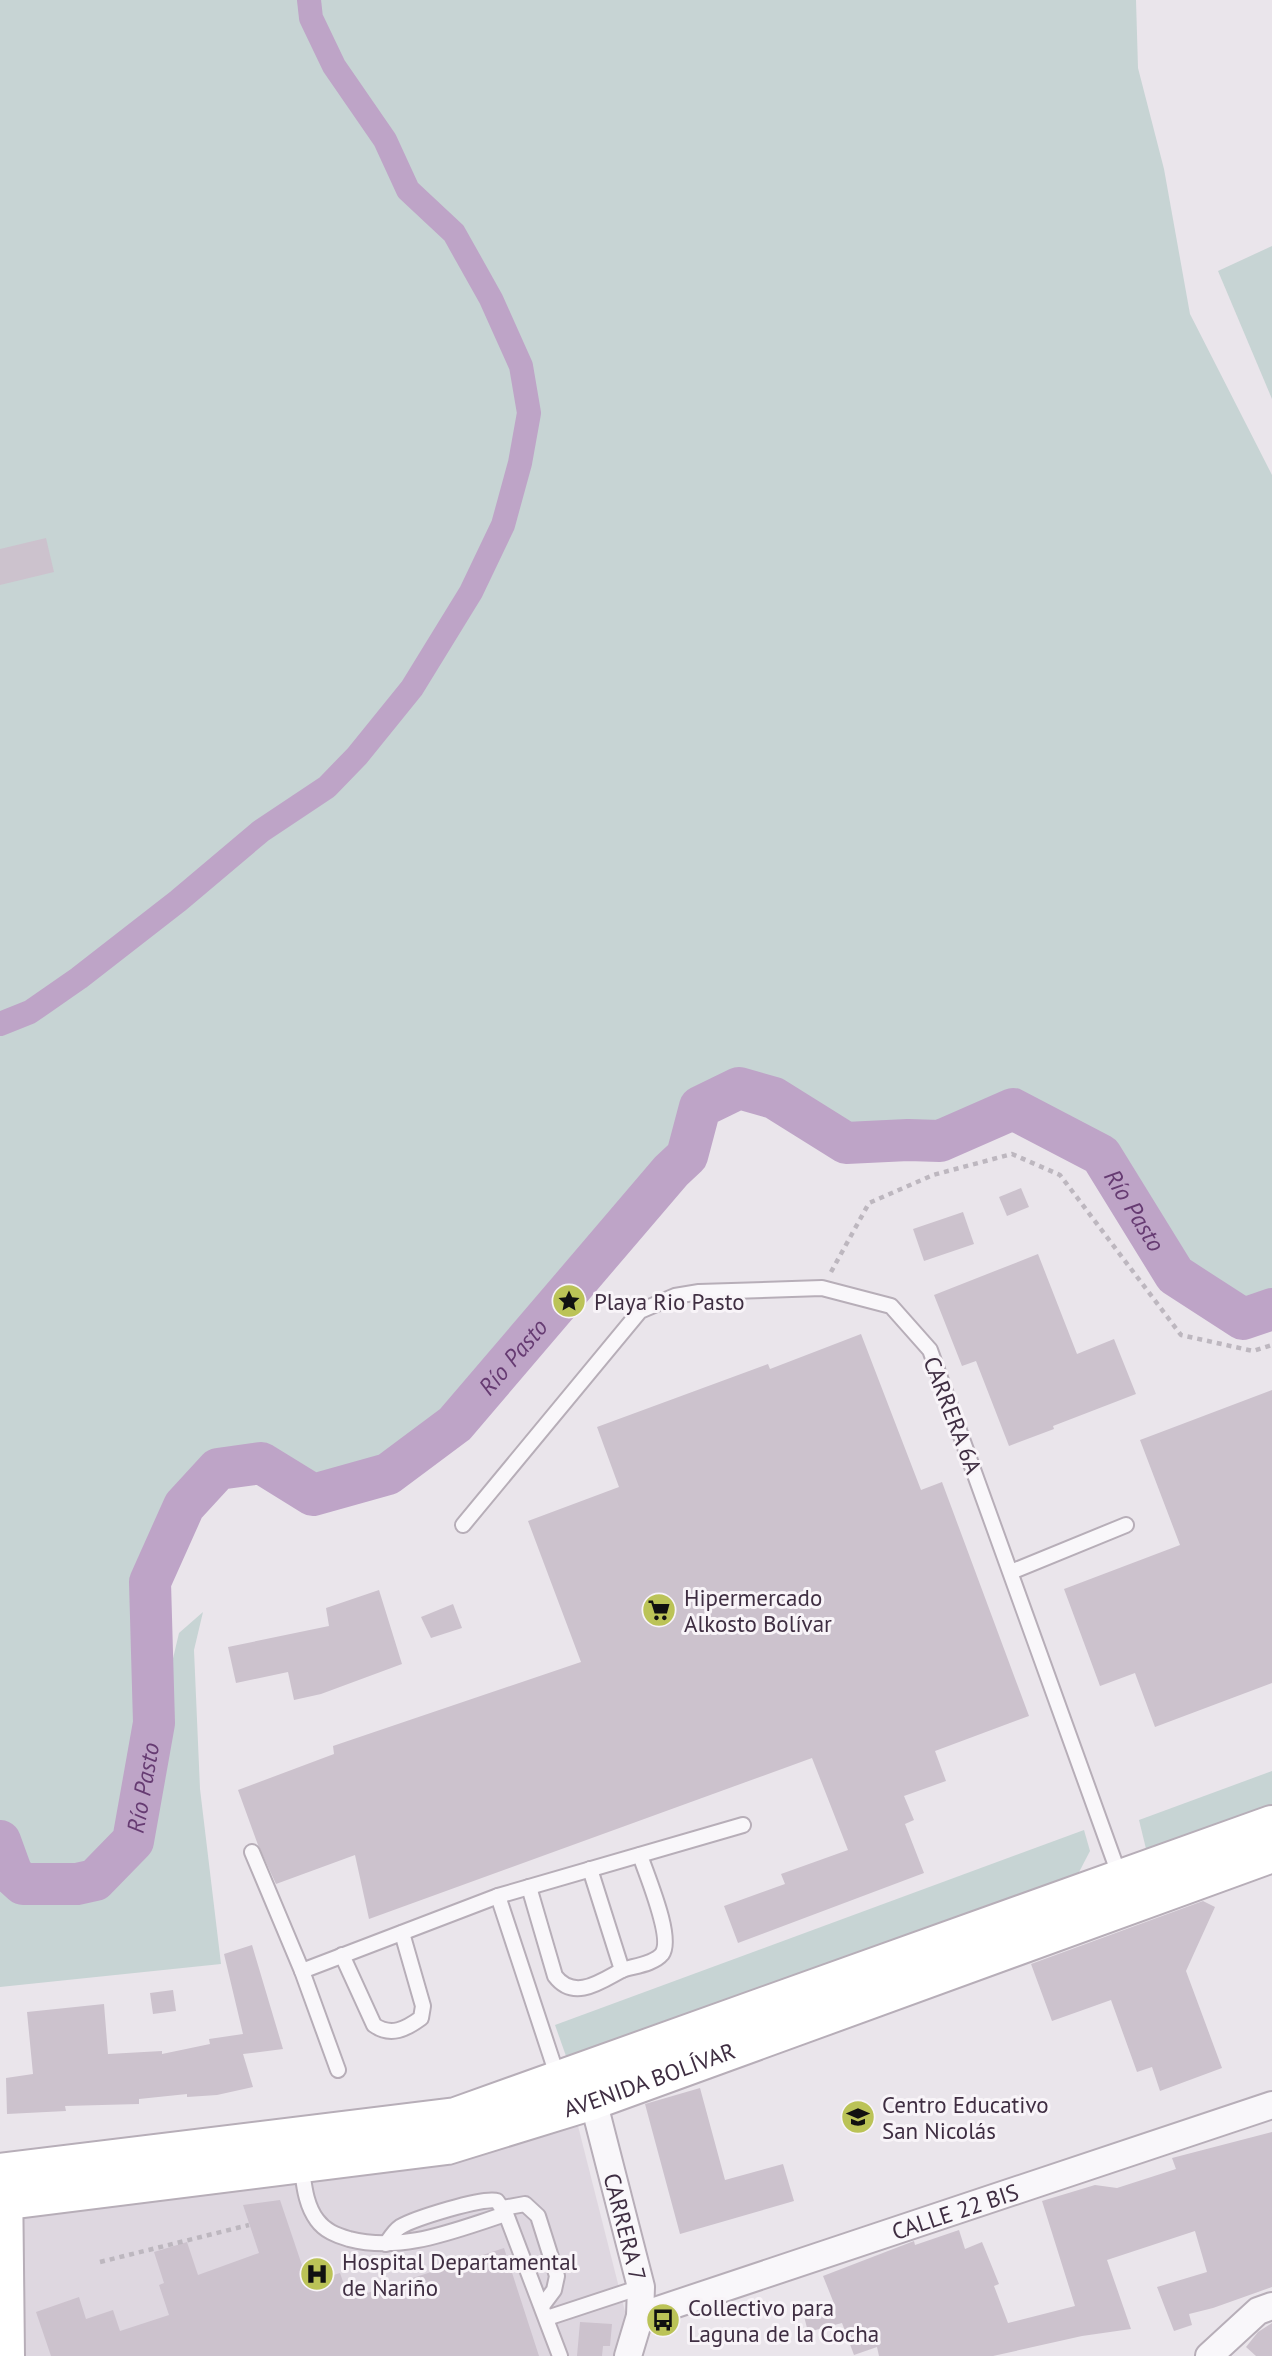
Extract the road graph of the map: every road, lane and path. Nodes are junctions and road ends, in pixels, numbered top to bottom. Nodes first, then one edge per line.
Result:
1 (822, 1289) junction
2 (1272, 1345) edge
3 (463, 1525) dead end
4 (1126, 1525) dead end
5 (1012, 1572) junction
6 (743, 1825) dead end
7 (1272, 1825) edge
8 (252, 1852) dead end
9 (1272, 1853) edge
10 (640, 1855) junction
11 (590, 1869) junction
12 (1121, 1878) junction
13 (529, 1886) junction
14 (498, 1896) junction
15 (402, 1933) junction
16 (342, 1955) junction
17 (622, 1970) junction
18 (302, 1971) junction
19 (338, 2070) dead end
20 (559, 2080) junction
21 (593, 2101) junction
22 (1272, 2105) edge
23 (301, 2164) junction
24 (2, 2187) edge
25 (505, 2211) junction
26 (249, 2225) dead end
27 (386, 2244) junction
28 (100, 2262) dead end
29 (641, 2287) junction
30 (1272, 2306) edge
31 (545, 2312) junction
32 (640, 2316) junction
33 (5, 2356) edge
34 (560, 2356) edge
35 (628, 2356) edge
36 (1209, 2356) edge

1 - 2 path
1 - 3 lane, CARRERA 6A
1 - 5 lane, CARRERA 6A
4 - 5 lane
5 - 12 lane, CARRERA 6A
6 - 10 lane
7 - 12 main road, AVENIDA BOLÍVAR
8 - 18 lane
9 - 21 main road, AVENIDA BOLÍVAR
10 - 11 lane
10 - 17 lane
11 - 13 lane
11 - 17 lane
12 - 20 main road, AVENIDA BOLÍVAR
13 - 14 lane
13 - 17 lane
14 - 15 lane
14 - 20 lane
15 - 16 lane
15 - 16 lane
16 - 18 lane
18 - 19 lane
20 - 24 main road, AVENIDA BOLÍVAR
21 - 23 main road, AVENIDA BOLÍVAR
21 - 29 street, CARRERA 7
22 - 32 street, CALLE 22 BIS
23 - 24 main road, AVENIDA BOLÍVAR
23 - 27 lane
24 - 33 main road
25 - 27 lane
25 - 27 lane
25 - 31 lane
25 - 31 lane
26 - 28 path
29 - 31 lane
29 - 32 street, CARRERA 7
30 - 36 street
31 - 34 lane
32 - 35 street, CARRERA 7

